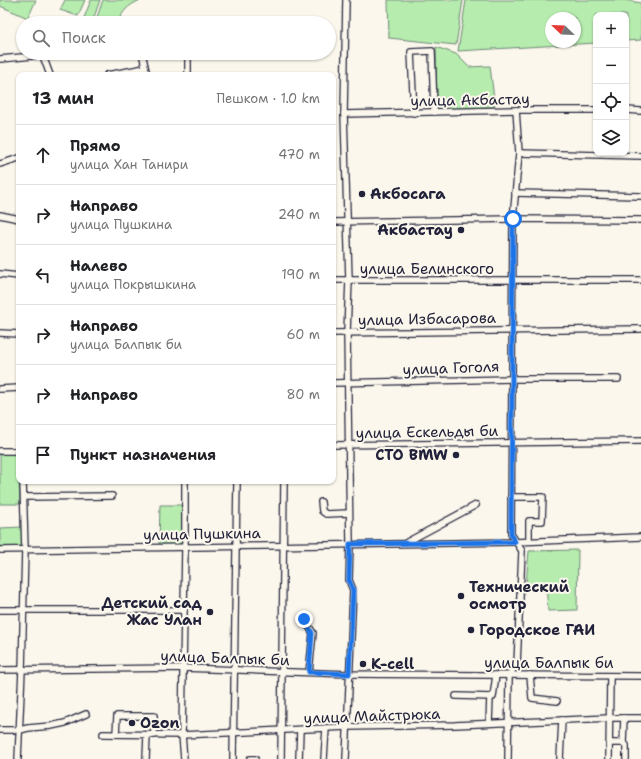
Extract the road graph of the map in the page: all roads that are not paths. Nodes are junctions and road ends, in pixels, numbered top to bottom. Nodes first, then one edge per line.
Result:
1 (346, 0) edge
2 (16, 58) edge
3 (0, 59) edge
4 (44, 60) edge
5 (143, 60) edge
6 (188, 60) edge
7 (145, 68) junction
8 (49, 72) edge
9 (123, 72) edge
10 (146, 72) edge
11 (188, 72) edge
12 (516, 110) junction
13 (593, 110) edge
14 (629, 110) edge
15 (641, 110) edge
16 (414, 112) junction
17 (434, 112) junction
18 (344, 114) junction
19 (519, 153) junction
20 (641, 156) edge
21 (16, 159) edge
22 (0, 164) edge
23 (515, 193) junction
24 (641, 196) edge
25 (0, 215) edge
26 (16, 218) edge
27 (513, 219) junction
28 (641, 220) edge
29 (348, 221) junction
30 (336, 222) edge
31 (0, 274) edge
32 (16, 276) edge
33 (336, 280) edge
34 (349, 280) junction
35 (641, 280) edge
36 (513, 281) junction
37 (641, 329) edge
38 (512, 330) junction
39 (336, 332) edge
40 (347, 332) junction
41 (0, 333) edge
42 (16, 334) edge
43 (512, 379) junction
44 (618, 379) dead end
45 (336, 383) edge
46 (347, 383) junction
47 (16, 388) edge
48 (0, 389) edge
49 (641, 441) edge
50 (511, 443) junction
51 (336, 445) edge
52 (347, 446) junction
53 (16, 451) edge
54 (0, 452) edge
55 (23, 484) edge
56 (185, 484) edge
57 (237, 484) edge
58 (284, 484) edge
59 (112, 496) dead end
60 (511, 497) junction
61 (24, 498) junction
62 (321, 502) dead end
63 (476, 505) dead end
64 (349, 513) junction
65 (641, 537) edge
66 (529, 541) junction
67 (515, 542) junction
68 (405, 543) junction
69 (350, 544) junction
70 (284, 545) junction
71 (236, 546) junction
72 (185, 547) junction
73 (25, 549) junction
74 (0, 550) edge
75 (0, 610) edge
76 (23, 610) junction
77 (184, 610) junction
78 (304, 619) dead end
79 (183, 668) junction
80 (0, 670) edge
81 (22, 670) junction
82 (234, 670) junction
83 (283, 672) junction
84 (309, 672) junction
85 (349, 674) junction
86 (496, 675) junction
87 (509, 675) junction
88 (530, 675) junction
89 (610, 676) junction
90 (641, 676) edge
91 (456, 696) dead end
92 (490, 697) junction
93 (557, 701) dead end
94 (86, 714) dead end
95 (610, 718) junction
96 (624, 718) junction
97 (641, 718) edge
98 (562, 720) junction
99 (509, 722) junction
100 (489, 723) junction
101 (347, 727) junction
102 (326, 728) junction
103 (0, 730) edge
104 (20, 730) junction
105 (282, 730) junction
106 (300, 730) junction
107 (234, 733) junction
108 (103, 734) dead end
109 (116, 734) junction
110 (147, 735) junction
111 (154, 735) junction
112 (182, 735) junction
113 (623, 743) junction
114 (610, 744) junction
115 (18, 759) edge
116 (146, 759) edge
117 (184, 759) edge
118 (233, 759) edge
119 (250, 759) edge
120 (255, 759) edge
121 (282, 759) edge
122 (299, 759) edge
123 (324, 759) edge
124 (346, 759) edge
125 (508, 759) edge
126 (560, 759) edge
127 (609, 759) edge
128 (626, 759) edge

1 - 18 street
2 - 3 street
4 - 8 street
5 - 7 street
6 - 11 street
7 - 9 street
7 - 10 street
12 - 13 street, улица Акбастау
12 - 17 street, улица Акбастау
12 - 19 street
14 - 15 street
16 - 17 street, улица Акбастау
16 - 17 street
16 - 18 street, улица Акбастау
18 - 29 street
19 - 20 street
19 - 23 street
21 - 22 street
23 - 24 street
23 - 27 street
25 - 26 street
27 - 28 street
27 - 29 street
27 - 36 street
29 - 30 street
29 - 34 street
31 - 32 street
33 - 34 street, улица Белинского
34 - 36 street, улица Белинского
34 - 40 street
35 - 36 street, улица Белинского
36 - 38 street
37 - 38 street, улица Избасарова
38 - 40 street, улица Избасарова
38 - 43 street
39 - 40 street, улица Избасарова
40 - 46 street
41 - 42 street
43 - 44 street, улица Гоголя
43 - 46 street, улица Гоголя
43 - 50 street
45 - 46 street, улица Гоголя
46 - 52 street
47 - 48 street
49 - 50 street, улица Ескельды би
50 - 52 street, улица Ескельды би
50 - 60 street
51 - 52 street, улица Ескельды би
52 - 64 street
53 - 54 street
55 - 61 street
56 - 72 street
57 - 71 street
58 - 70 street
59 - 61 street
60 - 66 street
60 - 67 street
61 - 73 street
62 - 64 street
63 - 68 street, улица Пушкина
64 - 69 street
65 - 66 street, улица Пушкина
66 - 67 street, улица Пушкина
67 - 68 street, улица Пушкина
67 - 87 street
68 - 69 street, улица Пушкина
69 - 70 street, улица Пушкина
69 - 85 street
70 - 71 street, улица Пушкина
70 - 83 street
71 - 72 street, улица Пушкина
71 - 82 street
72 - 73 street, улица Пушкина
72 - 77 street
73 - 74 street, улица Пушкина
73 - 76 street
75 - 76 street
76 - 77 street
76 - 81 street
77 - 79 street
78 - 84 street
79 - 81 street, улица Балпык би
79 - 82 street, улица Балпык би
79 - 112 street
80 - 81 street, улица Балпык би
81 - 104 street
82 - 83 street, улица Балпык би
82 - 107 street
83 - 84 street, улица Балпык би
83 - 105 street
84 - 85 street, улица Балпык би
85 - 86 street, улица Балпык би
85 - 101 street
86 - 87 street, улица Балпык би
86 - 92 street
87 - 88 street, улица Балпык би
87 - 99 street
88 - 89 street, улица Балпык би
88 - 93 street
89 - 90 street, улица Балпык би
89 - 95 street
91 - 92 street
92 - 100 street
94 - 104 street
95 - 96 street, улица Майстрюка
95 - 98 street, улица Майстрюка
95 - 114 street
96 - 97 street, улица Майстрюка
96 - 113 street
98 - 99 street, улица Майстрюка
98 - 126 street
99 - 100 street, улица Майстрюка
99 - 125 street
100 - 101 street, улица Майстрюка
101 - 102 street, улица Майстрюка
101 - 124 street
102 - 106 street, улица Майстрюка
102 - 123 street
103 - 104 street
104 - 115 street
105 - 106 street, улица Майстрюка
105 - 107 street, улица Майстрюка
105 - 121 street
106 - 122 street
107 - 112 street, улица Майстрюка
107 - 118 street
108 - 109 street, улица Майстрюка
109 - 110 street, улица Майстрюка
109 - 111 street
110 - 111 street, улица Майстрюка
110 - 116 street
111 - 112 street, улица Майстрюка
112 - 117 street
113 - 114 street
113 - 128 street
114 - 127 street
119 - 120 street

